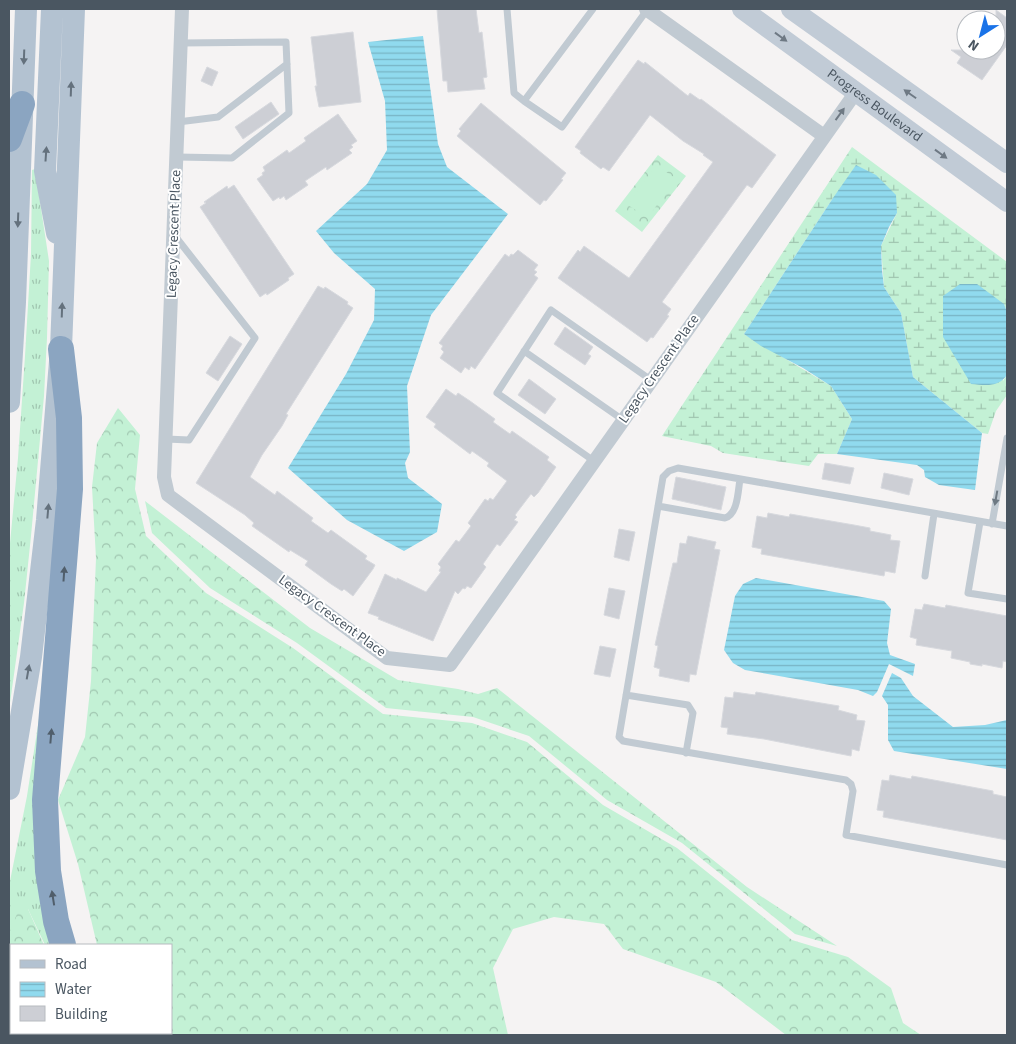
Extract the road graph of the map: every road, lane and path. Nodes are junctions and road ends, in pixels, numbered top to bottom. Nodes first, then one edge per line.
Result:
1 (26, 9) edge
2 (182, 9) edge
3 (507, 9) edge
4 (593, 9) edge
5 (646, 9) edge
6 (742, 9) edge
7 (791, 9) edge
8 (69, 10) edge
9 (181, 43) junction
10 (854, 54) junction
11 (287, 64) junction
12 (856, 92) junction
13 (524, 101) junction
14 (22, 104) junction
15 (178, 122) junction
16 (824, 136) junction
17 (9, 139) edge
18 (177, 157) junction
19 (1007, 162) edge
20 (1007, 202) edge
21 (174, 234) junction
22 (61, 349) junction
23 (524, 351) junction
24 (651, 380) junction
25 (9, 402) edge
26 (623, 420) junction
27 (1007, 438) edge
28 (166, 439) junction
29 (594, 461) junction
30 (740, 479) junction
31 (658, 506) junction
32 (934, 514) junction
33 (980, 522) junction
34 (992, 524) junction
35 (1007, 526) edge
36 (925, 576) dead end
37 (1007, 599) edge
38 (626, 695) junction
39 (686, 753) junction
40 (9, 790) edge
41 (1007, 865) edge
42 (63, 944) edge

1 -> 14 main road
2 - 9 street, Legacy Crescent Place
3 - 13 lane
4 - 13 lane
5 - 13 lane
5 - 16 street
6 -> 12 main road, Progress Boulevard
7 - 10 main road, Progress Boulevard
22 -> 8 main road
9 - 11 lane
9 - 15 street, Legacy Crescent Place
10 - 12 main road
19 -> 10 main road, Progress Boulevard
11 - 15 lane
11 - 18 lane
16 -> 12 street, Legacy Crescent Place
12 -> 20 main road, Progress Boulevard
14 - 17 highway
14 -> 25 main road
15 - 18 street, Legacy Crescent Place
16 - 24 street, Legacy Crescent Place
18 - 21 street, Legacy Crescent Place
21 - 28 street, Legacy Crescent Place
21 - 28 lane
40 -> 22 main road
42 -> 22 highway
23 - 24 lane
23 - 26 lane
23 - 29 lane
24 - 26 street, Legacy Crescent Place
26 - 29 street, Legacy Crescent Place
27 -> 34 lane
28 - 29 street, Legacy Crescent Place
30 - 31 lane
30 - 31 lane
30 - 32 lane
31 - 38 lane
32 - 33 lane
32 - 36 lane
33 - 34 lane
33 - 37 lane
34 - 35 lane
38 - 39 lane
38 - 39 lane
39 - 41 lane

